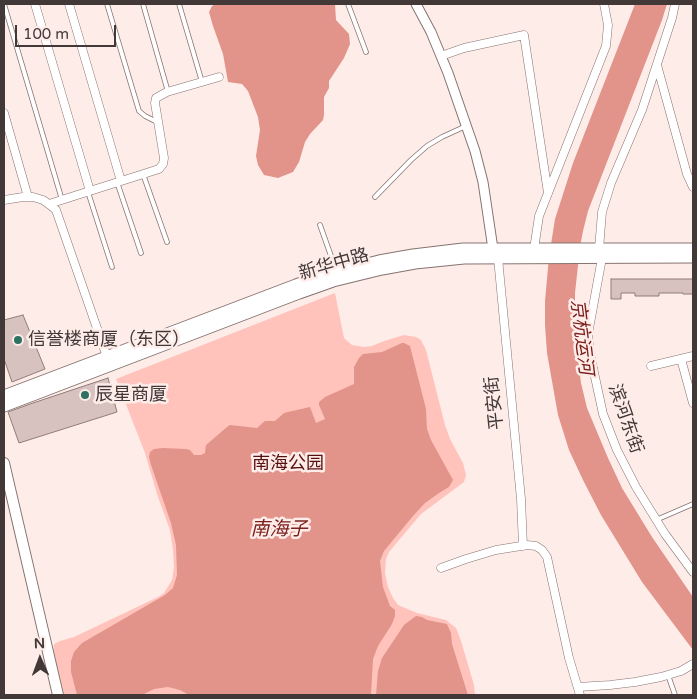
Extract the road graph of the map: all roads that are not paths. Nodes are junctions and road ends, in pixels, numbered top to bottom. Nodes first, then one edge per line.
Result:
1 (4, 4) edge
2 (35, 4) edge
3 (69, 4) edge
4 (107, 4) edge
5 (143, 4) edge
6 (179, 4) edge
7 (348, 4) edge
8 (416, 4) edge
9 (604, 4) edge
10 (676, 4) edge
11 (366, 52) dead end
12 (441, 56) junction
13 (657, 65) junction
14 (219, 77) dead end
15 (202, 82) junction
16 (168, 92) junction
17 (4, 113) edge
18 (159, 122) junction
19 (466, 126) junction
20 (143, 174) junction
21 (119, 182) junction
22 (693, 187) edge
23 (89, 191) junction
24 (548, 192) junction
25 (28, 197) junction
26 (375, 197) dead end
27 (4, 200) edge
28 (62, 200) junction
29 (49, 204) junction
30 (320, 225) dead end
31 (167, 242) dead end
32 (693, 248) edge
33 (540, 252) junction
34 (141, 253) dead end
35 (495, 254) junction
36 (601, 254) junction
37 (693, 257) edge
38 (112, 267) dead end
39 (337, 271) junction
40 (693, 356) edge
41 (107, 357) junction
42 (681, 359) junction
43 (651, 366) dead end
44 (5, 396) edge
45 (693, 403) edge
46 (4, 463) edge
47 (7, 488) edge
48 (693, 504) edge
49 (656, 520) junction
50 (523, 546) junction
51 (441, 568) dead end
52 (693, 572) edge
53 (692, 667) edge
54 (668, 675) junction
55 (579, 691) edge
56 (58, 695) edge
57 (675, 695) edge

1 - 28 lane
2 - 23 street
3 - 21 street
4 - 18 lane
5 - 16 lane
6 - 15 lane
7 - 11 lane
8 - 12 street, 平安街
9 - 24 street
10 - 13 street, 滨河东街
12 - 19 street, 平安街
12 - 24 street
13 - 22 street
13 - 36 street, 滨河东街
14 - 15 street
15 - 16 street
16 - 18 street
17 - 25 street
18 - 20 street
19 - 26 lane
19 - 35 street, 平安街
20 - 21 street
20 - 31 lane
21 - 23 street
21 - 34 lane
23 - 28 street
23 - 38 lane
24 - 33 street
25 - 27 street
25 - 29 street
28 - 29 street
29 - 41 street
30 - 39 lane
32 - 36 main road, 新华中路
33 - 35 main road, 新华中路
33 - 36 main road, 新华中路
35 - 39 main road, 新华中路
35 - 44 main road, 新华中路
35 - 50 street, 平安街
36 - 37 main road, 新华中路
36 - 49 street, 滨河东街
39 - 41 main road, 新华中路
40 - 42 street
41 - 44 main road, 新华中路
42 - 43 street
42 - 45 street
46 - 47 main road
47 - 56 main road
48 - 49 lane
49 - 52 street, 滨河东街
50 - 51 street
50 - 55 street
53 - 54 street
54 - 55 street
54 - 57 lane

